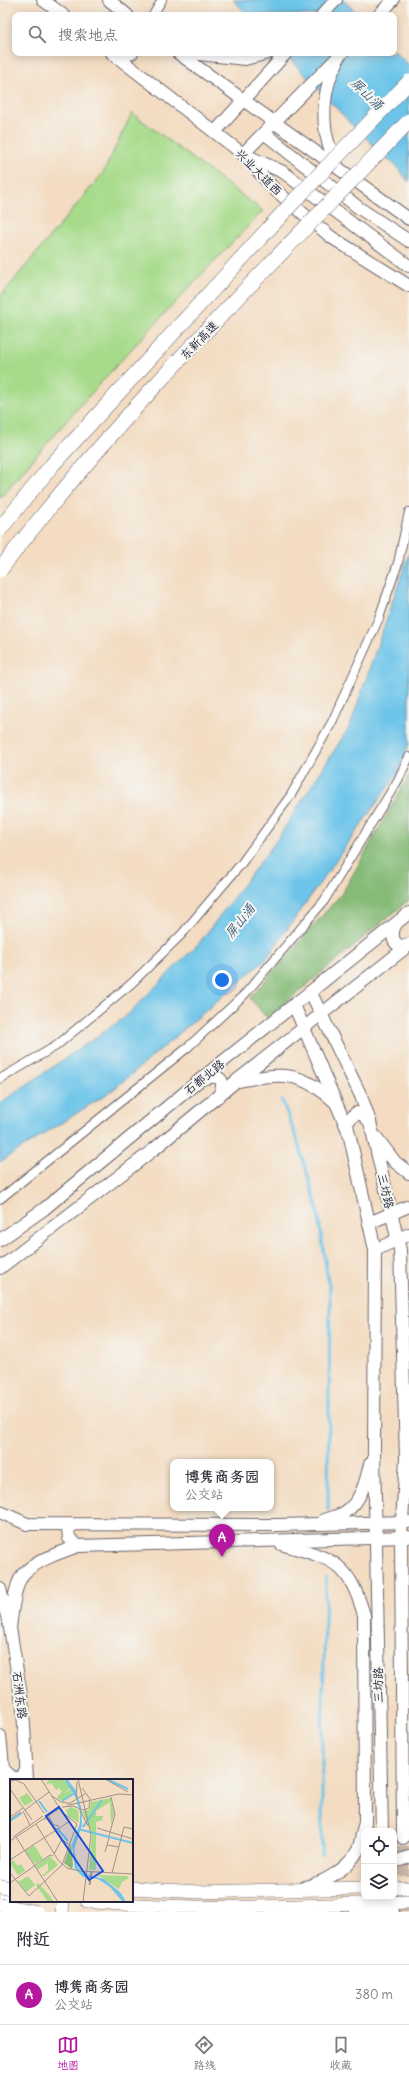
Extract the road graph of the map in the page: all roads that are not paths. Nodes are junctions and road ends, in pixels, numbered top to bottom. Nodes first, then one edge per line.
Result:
1 (43, 0) edge
2 (109, 0) edge
3 (162, 0) edge
4 (336, 0) edge
5 (393, 0) edge
6 (59, 12) edge
7 (123, 12) edge
8 (155, 12) edge
9 (325, 12) edge
10 (382, 12) edge
11 (116, 56) edge
12 (182, 56) edge
13 (218, 56) edge
14 (256, 56) edge
15 (283, 56) edge
16 (339, 56) edge
17 (340, 56) edge
18 (409, 82) edge
19 (245, 100) junction
20 (409, 121) edge
21 (276, 122) junction
22 (215, 132) junction
23 (264, 133) junction
24 (243, 154) junction
25 (337, 166) junction
26 (409, 219) edge
27 (409, 241) edge
28 (409, 266) edge
29 (409, 286) edge
30 (409, 512) edge
31 (0, 529) edge
32 (0, 570) edge
33 (409, 757) edge
34 (409, 913) edge
35 (396, 924) junction
36 (409, 945) edge
37 (311, 992) junction
38 (294, 1005) junction
39 (322, 1015) junction
40 (304, 1027) junction
41 (0, 1079) edge
42 (201, 1079) junction
43 (235, 1082) junction
44 (219, 1096) junction
45 (336, 1104) junction
46 (372, 1127) junction
47 (349, 1133) junction
48 (409, 1173) edge
49 (0, 1198) edge
50 (409, 1206) edge
51 (391, 1213) junction
52 (369, 1223) junction
53 (404, 1236) edge
54 (0, 1240) edge
55 (375, 1250) junction
56 (0, 1268) edge
57 (374, 1452) junction
58 (407, 1463) edge
59 (0, 1512) edge
60 (405, 1522) edge
61 (314, 1523) junction
62 (376, 1523) junction
63 (276, 1524) junction
64 (73, 1525) junction
65 (405, 1537) edge
66 (377, 1538) junction
67 (276, 1541) junction
68 (78, 1546) junction
69 (409, 1555) edge
70 (0, 1589) edge
71 (10, 1628) junction
72 (0, 1736) edge
73 (27, 1775) edge
74 (2, 1776) edge
75 (365, 1827) edge
76 (382, 1828) edge
77 (403, 1838) tunnel mouth
78 (409, 1857) edge
79 (397, 1861) edge
80 (5, 1869) edge
81 (0, 1886) edge
82 (10, 1888) edge
83 (133, 1888) edge
84 (361, 1888) edge
85 (397, 1888) edge
86 (409, 1888) edge
87 (294, 1890) junction
88 (63, 1902) edge
89 (96, 1902) edge
90 (409, 1902) edge
91 (0, 1905) edge
92 (317, 1905) junction
93 (6, 1912) edge
94 (37, 1912) edge
95 (62, 1912) edge
96 (393, 1912) edge

1 - 6 main road
2 - 7 main road
3 - 8 street
4 - 9 main road
5 - 10 main road
11 - 22 main road, 兴业大道西
12 - 19 main road
13 - 14 main road
15 - 19 main road
16 - 21 main road
17 - 25 main road
18 - 31 highway, 东新高速, bridge
19 - 21 main road
19 - 22 main road
20 - 32 highway, 东新高速, bridge
21 - 23 main road
21 - 25 main road
22 - 24 main road, 兴业大道西
23 - 24 main road
23 - 27 main road
24 - 28 main road
24 - 29 main road, 兴业大道西
25 - 26 main road
30 - 41 street
33 - 49 street
34 - 35 main road, 石都北路
35 - 36 main road
35 - 37 main road, 石都北路
36 - 39 main road, 石都北路
37 - 38 main road, 石都北路
37 - 39 main road, 三坊路
38 - 40 main road, 三坊路
38 - 42 main road, 石都北路
39 - 40 main road, 石都北路
39 - 46 main road, 三坊路
40 - 43 main road, 石都北路
40 - 45 main road, 三坊路
42 - 44 main road
42 - 54 main road, 石都北路
43 - 44 main road, 石都北路
43 - 45 main road
44 - 56 main road, 石都北路
45 - 47 main road, 三坊路
46 - 47 main road
46 - 48 main road
46 - 51 main road, 三坊路
47 - 52 main road, 三坊路
50 - 51 main road
51 - 52 main road
51 - 53 main road, 三坊路
52 - 55 main road, 三坊路
53 - 55 main road
53 - 58 main road, 三坊路
55 - 57 main road, 三坊路
57 - 61 main road
57 - 62 main road, 三坊路
58 - 60 main road, 三坊路
59 - 64 main road
60 - 62 main road
60 - 65 main road, 三坊路
61 - 62 main road
61 - 63 main road
62 - 66 main road, 三坊路
63 - 64 main road
63 - 67 main road
64 - 68 main road
65 - 66 main road
65 - 69 main road
65 - 77 main road, 三坊路
66 - 67 main road
66 - 76 main road, 三坊路
67 - 68 main road
67 - 75 main road
68 - 71 main road
70 - 71 main road, 石洲东路
71 - 73 main road, 石洲东路
72 - 74 main road
73 - 74 main road
74 - 80 main road
75 - 87 main road
78 - 79 main road
80 - 93 main road
81 - 82 main road, bridge
83 - 87 main road
84 - 87 main road
85 - 86 main road
88 - 95 main road
89 - 92 main road
90 - 92 main road
91 - 94 main road, bridge
92 - 96 main road

